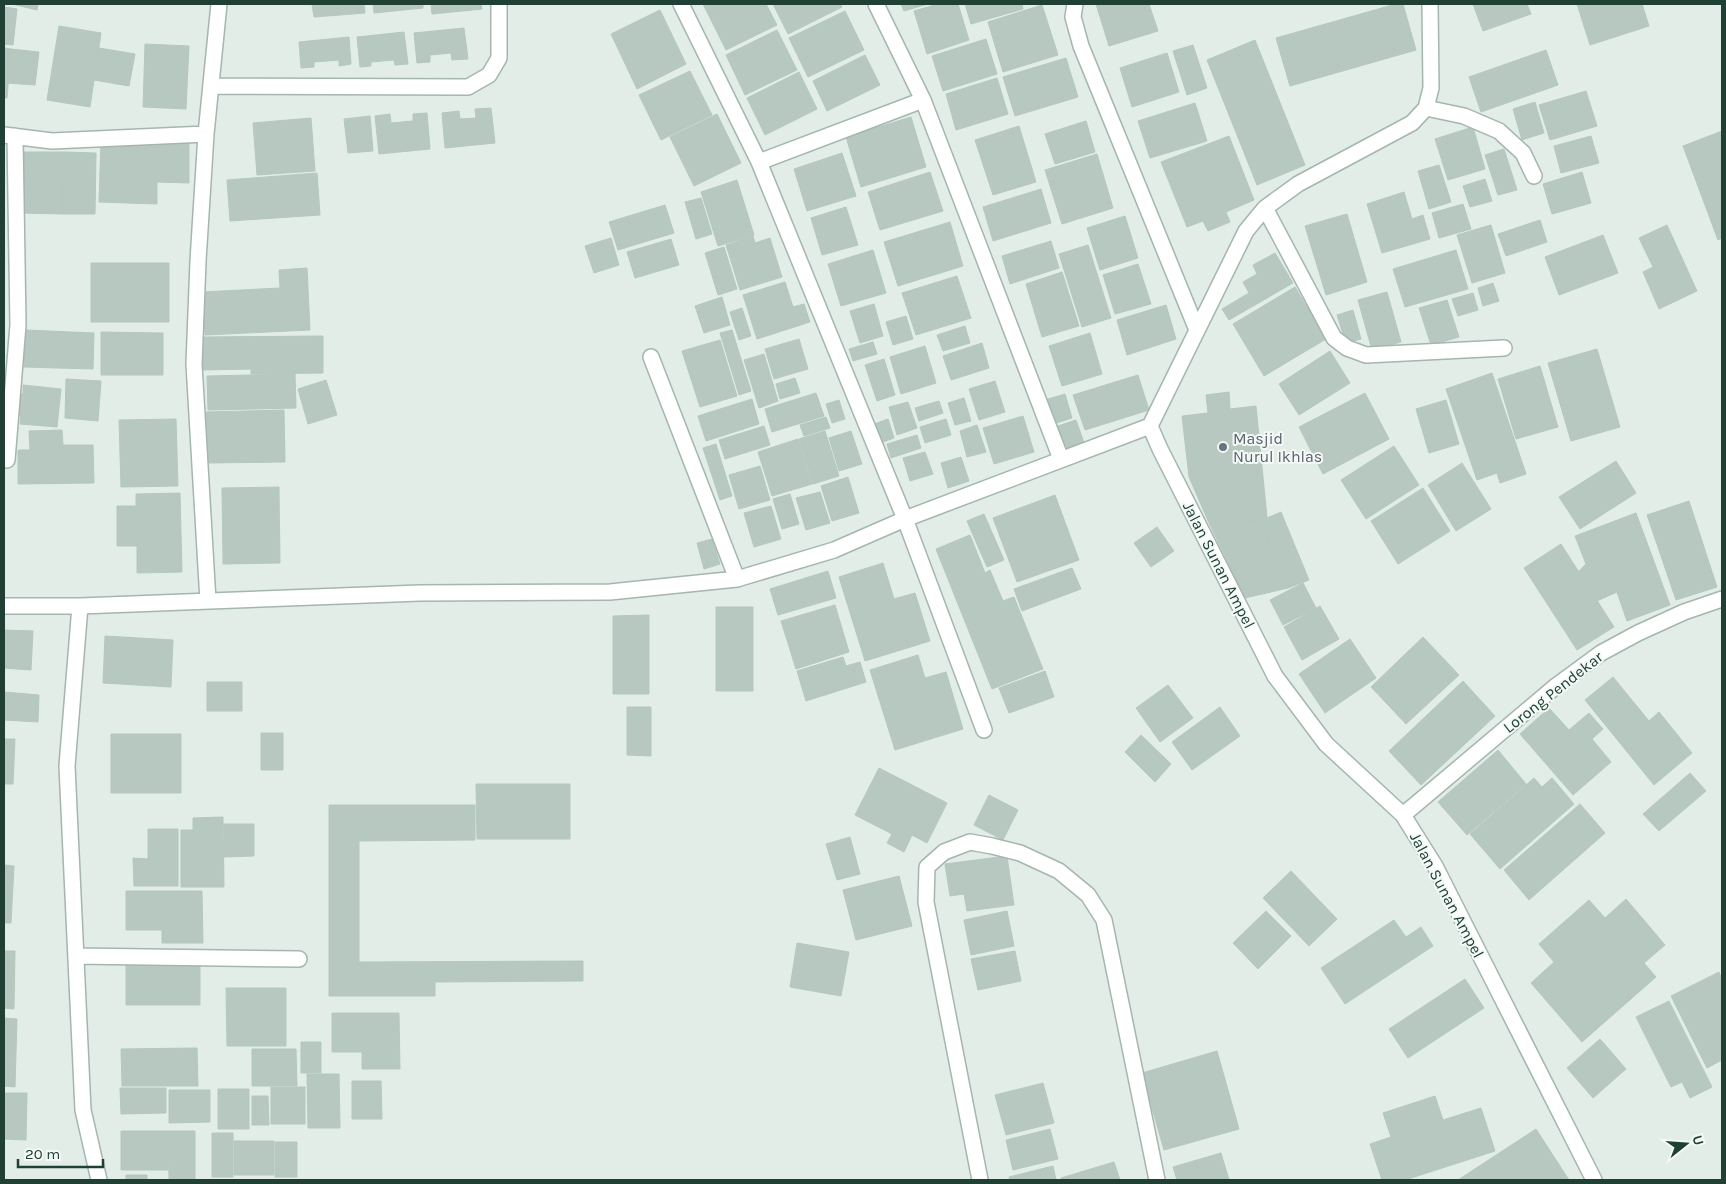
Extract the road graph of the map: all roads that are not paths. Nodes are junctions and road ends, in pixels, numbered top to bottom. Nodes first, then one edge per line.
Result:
1 (219, 4) edge
2 (499, 4) edge
3 (681, 4) edge
4 (876, 4) edge
5 (1074, 4) edge
6 (1430, 4) edge
7 (211, 86) junction
8 (923, 100) junction
9 (1426, 108) junction
10 (206, 134) junction
11 (10, 135) edge
12 (759, 162) junction
13 (1534, 176) dead end
14 (1265, 208) junction
15 (1197, 330) junction
16 (1504, 348) dead end
17 (651, 357) dead end
18 (1150, 426) junction
19 (1061, 459) junction
20 (7, 460) dead end
21 (905, 519) junction
22 (737, 579) junction
23 (1722, 598) edge
24 (208, 601) junction
25 (4, 606) edge
26 (80, 606) junction
27 (984, 730) dead end
28 (1403, 815) junction
29 (76, 956) junction
30 (299, 959) dead end
31 (99, 1180) edge
32 (980, 1180) edge
33 (1158, 1180) edge
34 (1594, 1180) edge

1 - 7 street
2 - 7 street
3 - 12 street
4 - 8 street
5 - 15 street
6 - 9 street
7 - 10 street
8 - 12 street
8 - 19 street
9 - 13 street
9 - 14 street
10 - 11 street
10 - 24 street
11 - 20 street
12 - 21 street
14 - 15 street
14 - 16 street
15 - 18 street
17 - 22 street
18 - 19 street
18 - 28 street, Jalan Sunan Ampel
19 - 21 street
21 - 22 street
21 - 27 street
22 - 24 street
23 - 28 street, Lorong Pendekar
24 - 26 street
25 - 26 street
26 - 29 street
28 - 34 street, Jalan Sunan Ampel
29 - 30 street
29 - 31 street
32 - 33 street

